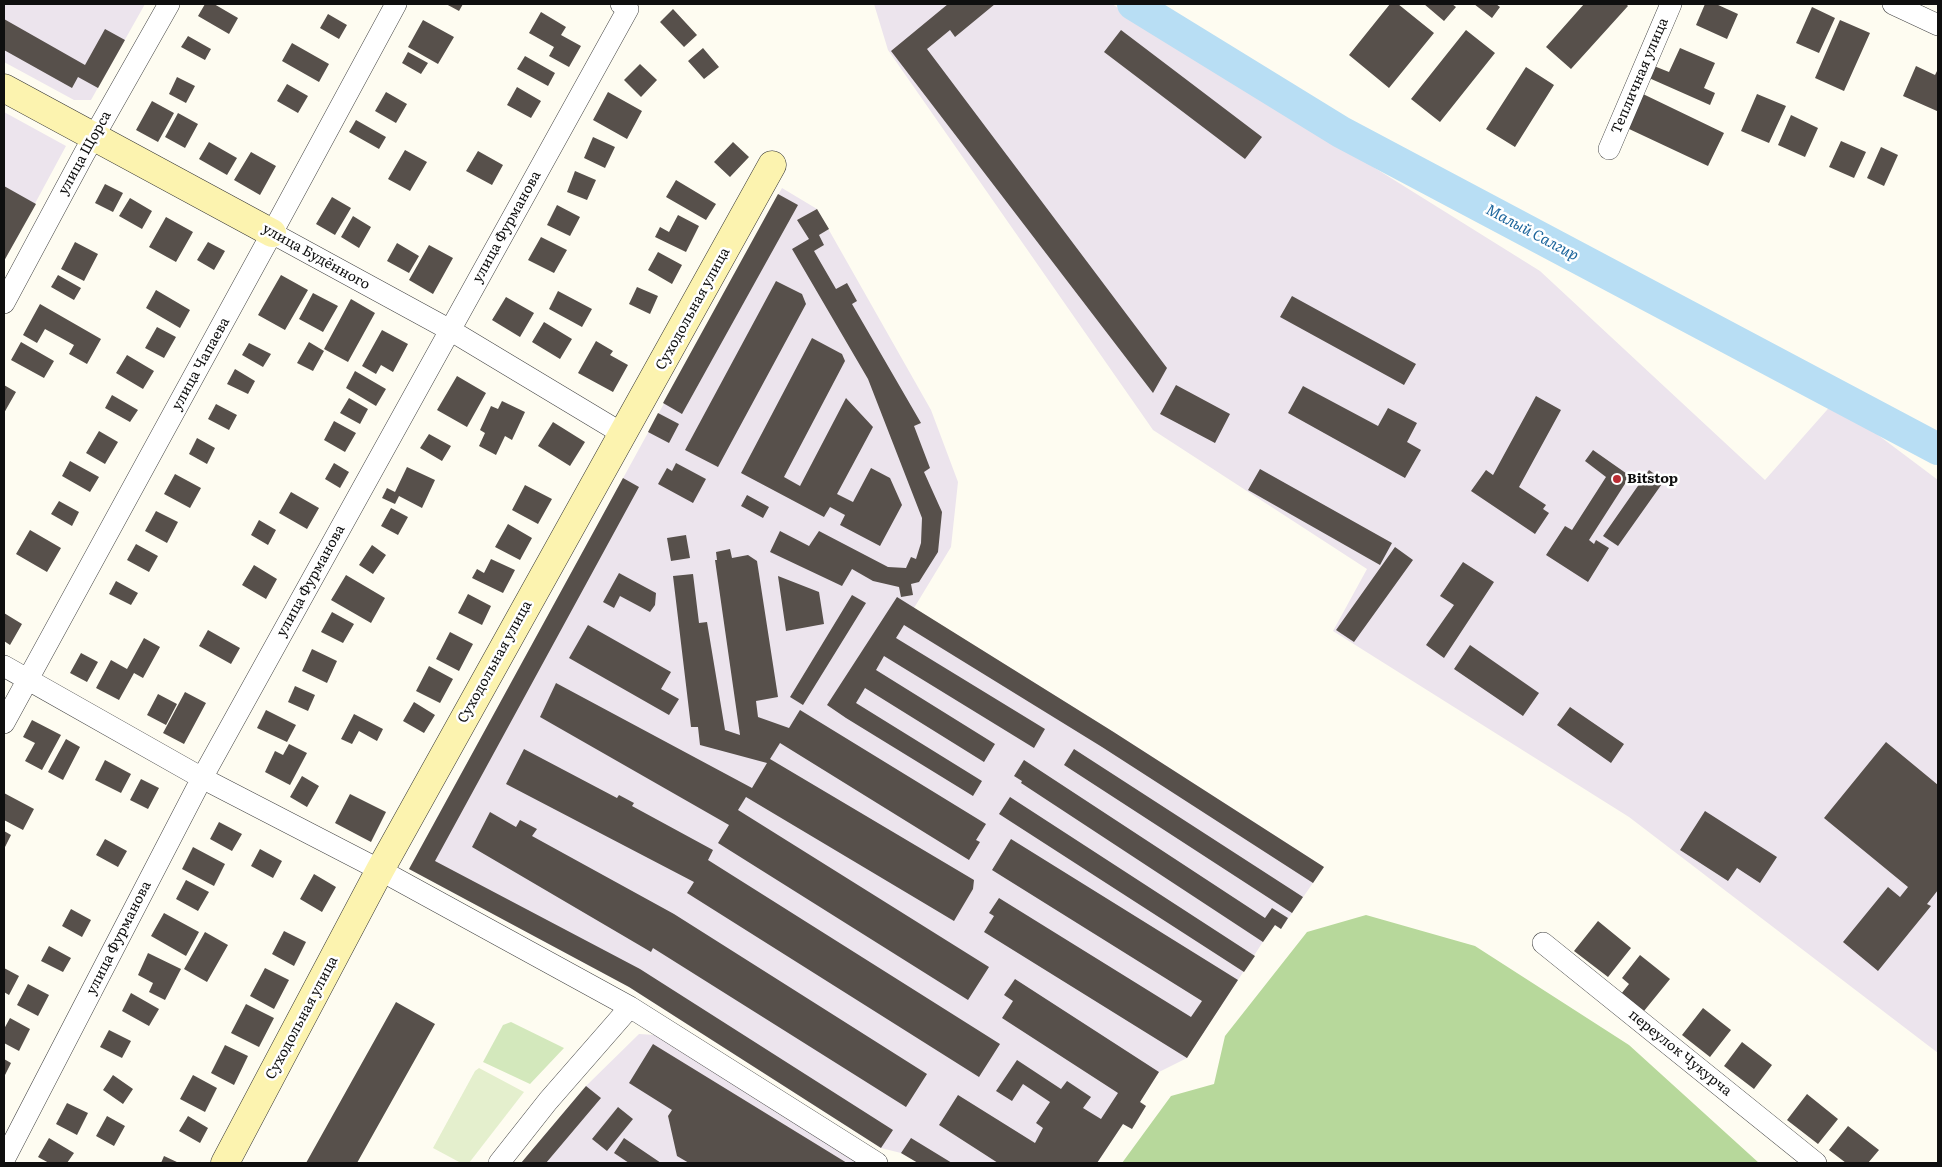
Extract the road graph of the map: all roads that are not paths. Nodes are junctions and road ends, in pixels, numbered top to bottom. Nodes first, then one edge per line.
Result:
1 (169, 4) edge
2 (396, 4) edge
3 (1671, 4) edge
4 (1893, 4) edge
5 (624, 6) edge
6 (1938, 25) edge
7 (4, 88) edge
8 (94, 137) junction
9 (1609, 149) dead end
10 (772, 165) dead end
11 (272, 233) junction
12 (4, 303) edge
13 (450, 330) junction
14 (623, 434) junction
15 (4, 666) edge
16 (27, 679) junction
17 (4, 723) edge
18 (202, 778) junction
19 (380, 870) junction
20 (1543, 943) dead end
21 (630, 1006) junction
22 (4, 1160) edge
23 (226, 1163) edge
24 (499, 1163) edge
25 (877, 1163) edge
26 (1816, 1163) edge

1 - 8 street, улица Щорса
2 - 11 street, улица Чапаева
3 - 9 street, Тепличная улица
4 - 6 street
5 - 13 street, улица Фурманова
7 - 8 street, улица Будённого
8 - 11 street, улица Будённого
8 - 12 street, улица Щорса
10 - 14 street, Суходольная улица
11 - 13 street, улица Будённого
11 - 16 street, улица Чапаева
13 - 14 street, улица Будённого
13 - 18 street, улица Фурманова
14 - 19 street, Суходольная улица
15 - 16 street
16 - 17 street, улица Чапаева
16 - 18 street
18 - 19 street
18 - 22 street, улица Фурманова
19 - 21 street
19 - 23 street, Суходольная улица
20 - 26 street, переулок Чукурча
21 - 24 street
21 - 25 street

